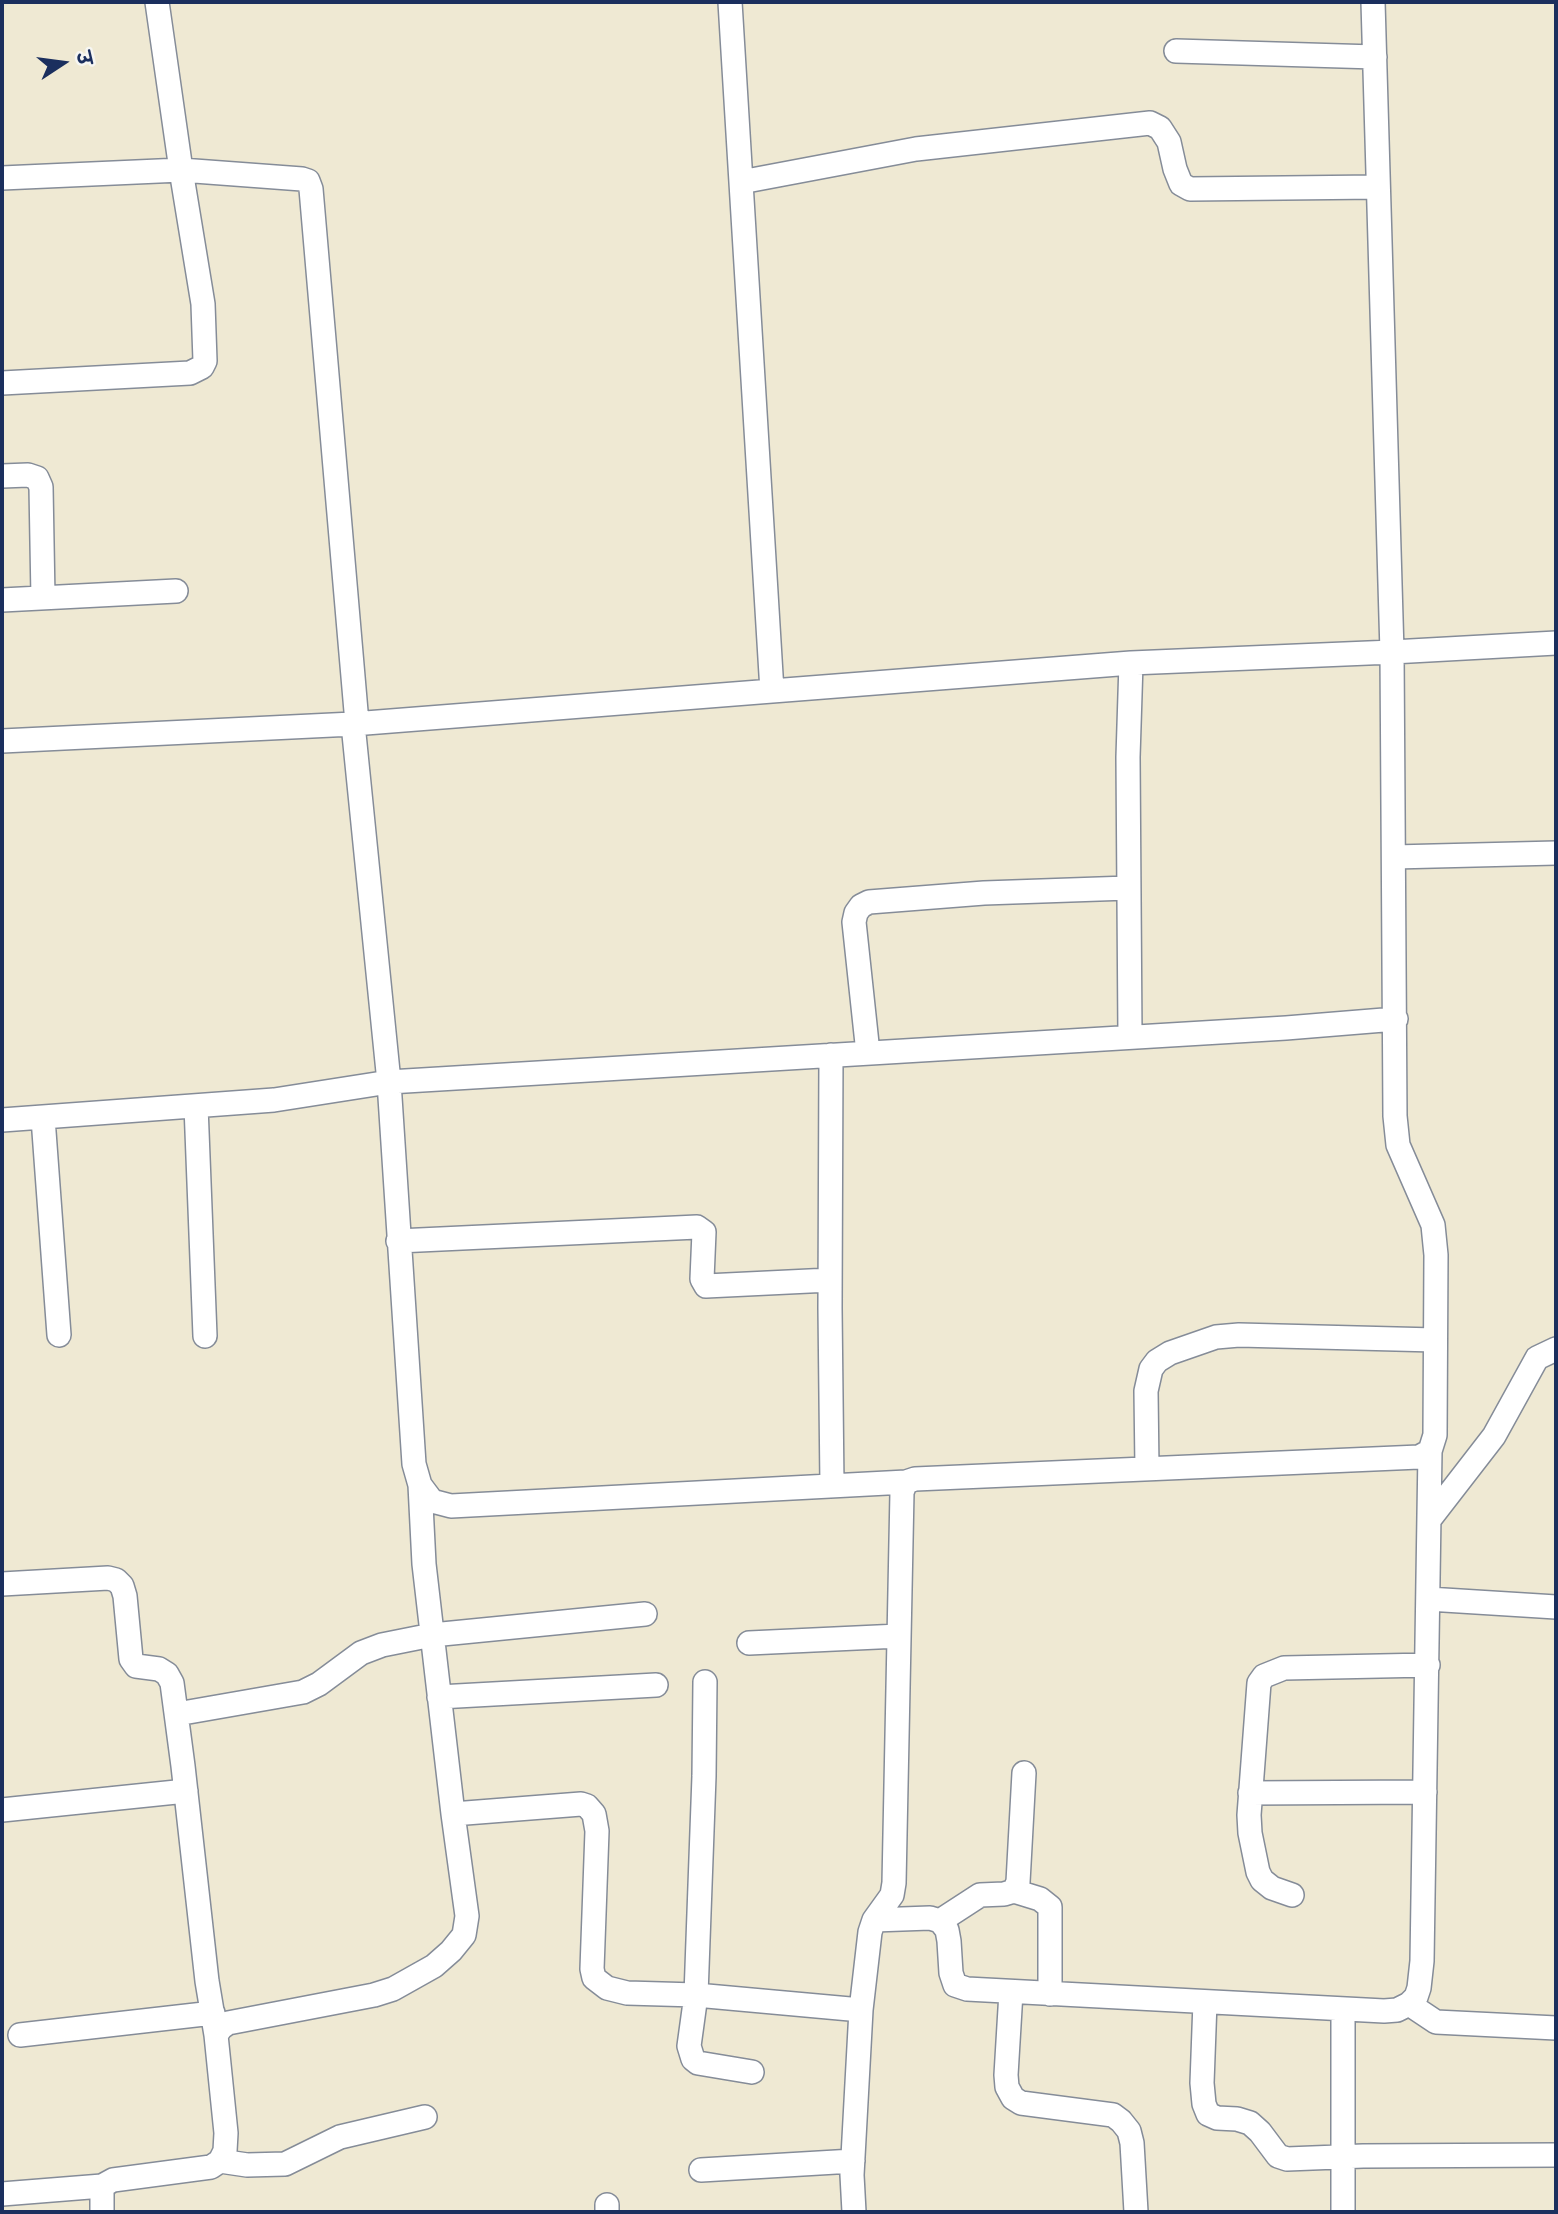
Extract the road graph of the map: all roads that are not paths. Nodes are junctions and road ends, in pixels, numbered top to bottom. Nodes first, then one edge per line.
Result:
1 (158, 2) edge
2 (730, 2) edge
3 (1373, 2) edge
4 (1176, 51) dead end
5 (1375, 57) junction
6 (181, 170) junction
7 (2, 178) edge
8 (741, 182) junction
9 (1378, 187) junction
10 (2, 383) edge
11 (2, 476) edge
12 (176, 592) dead end
13 (43, 598) junction
14 (2, 600) edge
15 (1556, 643) edge
16 (1392, 652) junction
17 (1131, 663) junction
18 (772, 691) junction
19 (355, 723) junction
20 (2, 741) edge
21 (1556, 853) edge
22 (1394, 858) junction
23 (1128, 888) junction
24 (1396, 1020) junction
25 (1130, 1037) junction
26 (868, 1053) junction
27 (831, 1055) junction
28 (389, 1082) junction
29 (196, 1106) junction
30 (43, 1118) junction
31 (2, 1120) edge
32 (398, 1241) junction
33 (830, 1280) junction
34 (59, 1335) dead end
35 (205, 1336) dead end
36 (1436, 1340) junction
37 (1556, 1349) edge
38 (1430, 1451) junction
39 (1147, 1469) junction
40 (906, 1482) junction
41 (420, 1485) junction
42 (832, 1486) junction
43 (1429, 1520) junction
44 (2, 1584) edge
45 (1429, 1600) junction
46 (1556, 1608) edge
47 (645, 1614) dead end
48 (432, 1635) junction
49 (899, 1636) junction
50 (749, 1643) dead end
51 (1428, 1665) junction
52 (705, 1682) dead end
53 (656, 1685) dead end
54 (439, 1697) junction
55 (177, 1714) junction
56 (1024, 1773) dead end
57 (186, 1791) junction
58 (1425, 1792) junction
59 (1250, 1793) junction
60 (2, 1810) edge
61 (453, 1814) junction
62 (1014, 1891) junction
63 (1292, 1895) dead end
64 (874, 1920) junction
65 (940, 1921) junction
66 (1011, 1992) junction
67 (1050, 1994) junction
68 (696, 1995) junction
69 (1205, 2002) junction
70 (1409, 2004) junction
71 (1343, 2009) junction
72 (861, 2010) junction
73 (214, 2024) junction
74 (1556, 2028) edge
75 (20, 2035) dead end
76 (752, 2072) dead end
77 (425, 2117) dead end
78 (1556, 2155) edge
79 (1342, 2158) junction
80 (220, 2161) junction
81 (853, 2161) junction
82 (701, 2170) dead end
83 (102, 2186) junction
84 (2, 2194) edge
85 (102, 2212) edge
86 (854, 2212) edge
87 (1136, 2212) edge
88 (1343, 2212) edge

1 - 6 street
2 - 8 street
3 - 5 street
4 - 5 street
5 - 9 street
6 - 7 street
6 - 10 street
6 - 19 street
8 - 9 street
8 - 18 street
9 - 16 street
11 - 13 street
12 - 13 street
13 - 14 street
15 - 16 street
16 - 17 street
16 - 22 street
17 - 18 street
17 - 23 street
18 - 19 street
19 - 20 street
19 - 28 street
21 - 22 street
22 - 24 street
23 - 25 street
23 - 26 street
24 - 25 street
24 - 36 street
25 - 26 street
26 - 27 street
27 - 28 street
27 - 33 street
28 - 29 street
28 - 32 street
29 - 30 street
29 - 35 street
30 - 31 street
30 - 34 street
32 - 33 street
32 - 41 street
33 - 42 street
36 - 38 street
36 - 39 street
37 - 43 street
38 - 39 street
38 - 43 street
39 - 40 street
40 - 42 street
40 - 49 street
41 - 42 street
41 - 48 street
43 - 45 street
44 - 55 street
45 - 46 street
45 - 51 street
47 - 48 street
48 - 54 street
48 - 55 street
49 - 50 street
49 - 64 street
51 - 58 street
51 - 59 street
52 - 68 street
53 - 54 street
54 - 61 street
55 - 57 street
56 - 62 street
57 - 60 street
57 - 73 street
58 - 59 street
58 - 70 street
59 - 63 street
61 - 68 street
61 - 73 street
62 - 65 street
62 - 67 street
64 - 65 street
64 - 72 street
65 - 66 street
66 - 67 street
66 - 87 street
67 - 69 street
68 - 72 street
68 - 76 street
69 - 71 street
69 - 79 street
70 - 71 street
70 - 74 street
71 - 79 street
72 - 81 street
73 - 75 street
73 - 80 street
77 - 80 street
78 - 79 street
79 - 88 street
80 - 83 street
81 - 82 street
81 - 86 street
83 - 84 street
83 - 85 street

